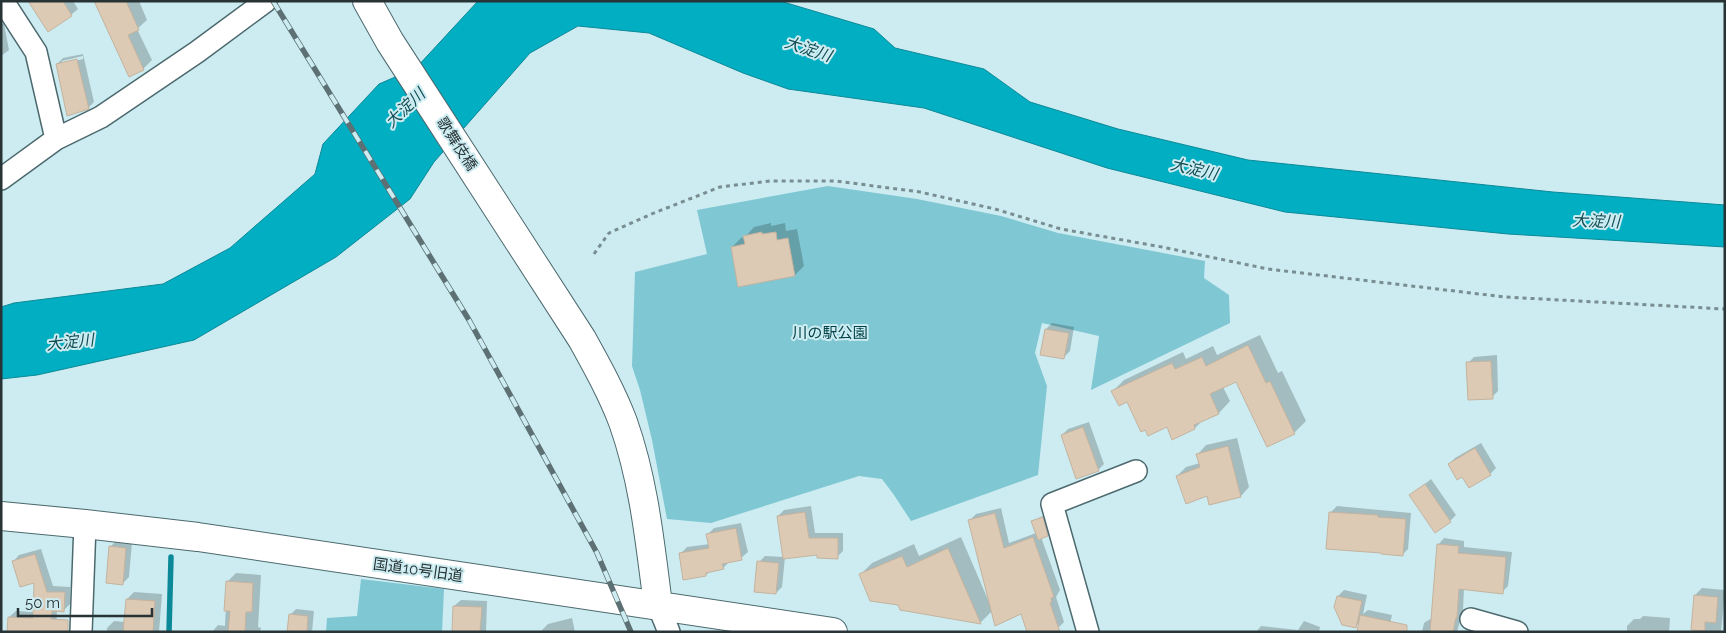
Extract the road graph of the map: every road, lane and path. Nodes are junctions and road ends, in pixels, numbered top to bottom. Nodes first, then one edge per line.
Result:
1 (3, 1) edge
2 (266, 1) edge
3 (367, 1) edge
4 (56, 139) junction
5 (1, 179) edge
6 (594, 254) dead end
7 (1725, 310) edge
8 (1136, 471) dead end
9 (1, 516) edge
10 (85, 524) junction
11 (658, 606) junction
12 (1471, 619) dead end
13 (81, 632) edge
14 (669, 632) edge
15 (833, 632) edge
16 (1088, 632) edge
17 (1517, 632) edge

1 - 4 street
2 - 4 street
3 - 11 street, 歌舞伎橋
4 - 5 street
6 - 7 path
8 - 16 street
9 - 10 street, 国道10号旧道
10 - 11 street, 国道10号旧道
10 - 13 street
11 - 14 street
11 - 15 street, 国道10号旧道
12 - 17 street

